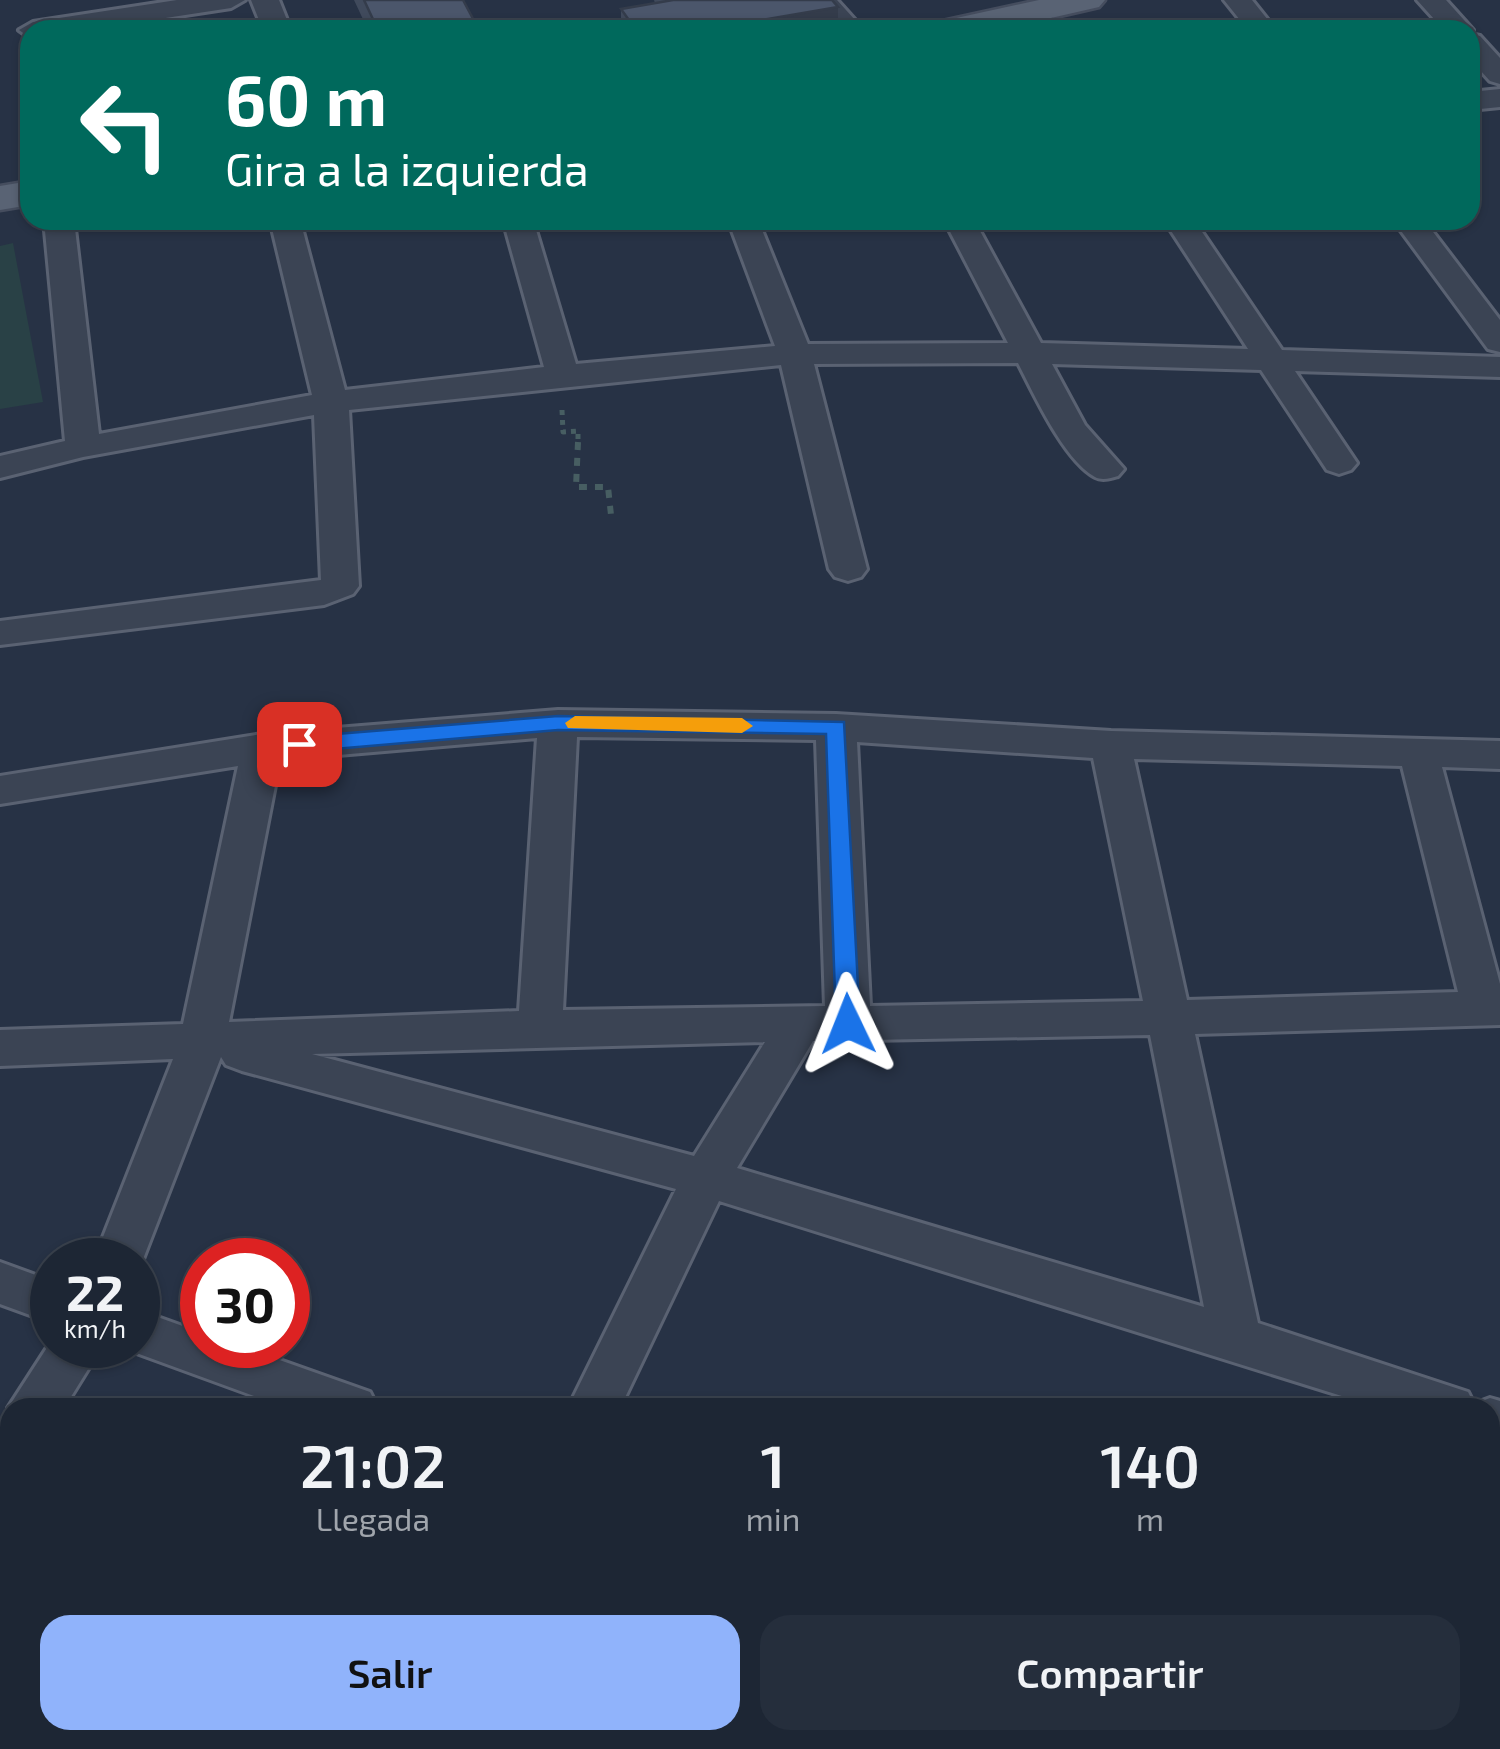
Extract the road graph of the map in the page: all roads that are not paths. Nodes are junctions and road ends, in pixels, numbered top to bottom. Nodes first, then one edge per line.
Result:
1 (231, 0) edge
2 (822, 0) edge
3 (1087, 0) edge
4 (1238, 0) edge
5 (1431, 0) edge
6 (98, 20) edge
7 (841, 20) edge
8 (1044, 20) edge
9 (1254, 20) edge
10 (1450, 20) edge
11 (1480, 53) edge
12 (1500, 75) edge
13 (60, 230) edge
14 (288, 230) edge
15 (521, 230) edge
16 (748, 230) edge
17 (964, 230) edge
18 (1186, 230) edge
19 (1416, 230) edge
20 (1500, 342) edge
21 (1031, 353) junction
22 (796, 354) junction
23 (1272, 359) junction
24 (1500, 368) edge
25 (564, 375) junction
26 (331, 402) junction
27 (83, 447) junction
28 (1340, 463) dead end
29 (0, 467) edge
30 (1106, 469) dead end
31 (848, 569) dead end
32 (0, 633) edge
33 (558, 723) junction
34 (836, 727) junction
35 (1111, 745) junction
36 (262, 748) junction
37 (1419, 755) junction
38 (1500, 755) edge
39 (0, 790) edge
40 (1492, 1008) edge
41 (1170, 1018) junction
42 (848, 1024) junction
43 (799, 1026) junction
44 (540, 1028) junction
45 (202, 1042) junction
46 (0, 1048) edge
47 (706, 1178) junction
48 (127, 1238) edge
49 (0, 1284) edge
50 (30, 1294) edge
51 (1236, 1338) junction
52 (160, 1340) edge
53 (62, 1368) edge
54 (41, 1398) edge
55 (324, 1398) edge
56 (599, 1398) edge
57 (1419, 1398) edge

1 - 6 street
2 - 7 street
3 - 8 main road
4 - 9 street
5 - 10 street
11 - 12 street
13 - 27 street
14 - 26 street
15 - 25 street
16 - 22 street
17 - 21 street
18 - 23 street
19 - 20 street
21 - 22 street
21 - 23 street
21 - 30 street
22 - 25 street
22 - 31 street
23 - 24 street
23 - 28 street
25 - 26 street
26 - 27 street
26 - 32 street
27 - 29 street
33 - 34 street
33 - 36 street
33 - 44 street
34 - 35 street
34 - 42 street
35 - 37 street
35 - 41 street
36 - 39 street
36 - 45 street
37 - 38 street
37 - 40 street
40 - 41 street
41 - 42 street
41 - 51 street
42 - 43 street
43 - 44 street
43 - 47 street
44 - 45 street
45 - 46 street
45 - 47 street
45 - 48 street
47 - 51 street
47 - 56 street
49 - 50 street
51 - 57 street
52 - 55 street
53 - 54 street

